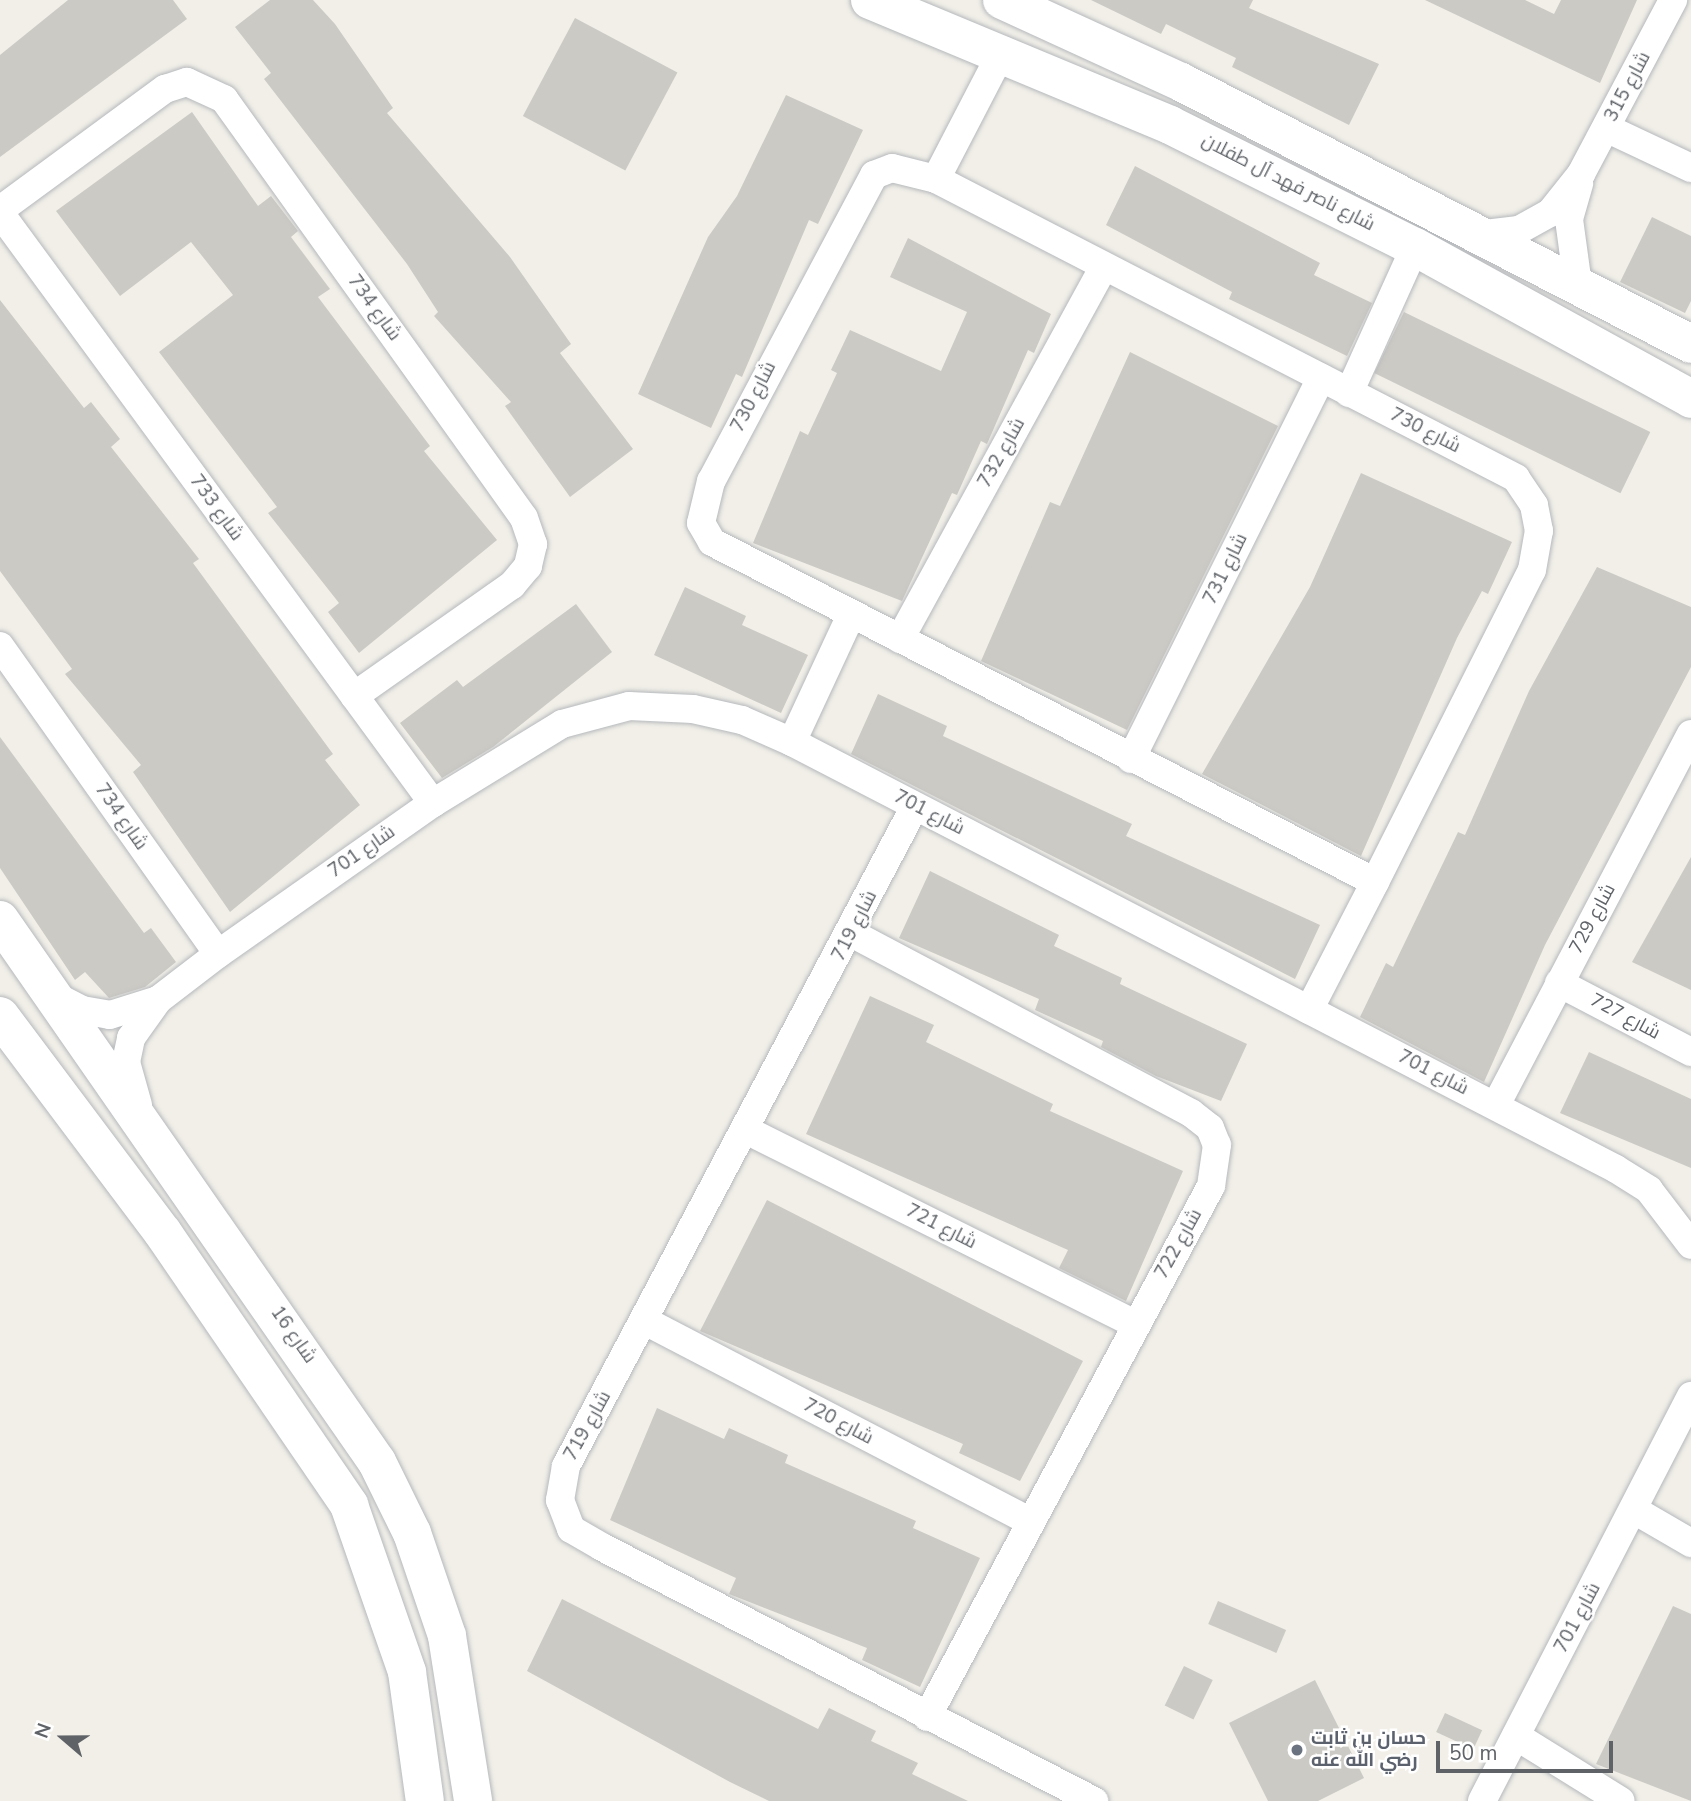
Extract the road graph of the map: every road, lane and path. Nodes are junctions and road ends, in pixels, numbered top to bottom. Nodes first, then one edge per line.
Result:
1 (870, 0) edge
2 (1002, 0) edge
3 (1673, 0) edge
4 (1003, 50) junction
5 (1606, 128) junction
6 (1691, 168) edge
7 (1581, 174) junction
8 (936, 179) junction
9 (0, 211) edge
10 (1485, 234) junction
11 (1415, 247) junction
12 (1104, 267) junction
13 (1578, 285) junction
14 (1691, 344) edge
15 (1321, 378) junction
16 (1349, 393) junction
17 (1691, 399) edge
18 (851, 615) junction
19 (900, 639) junction
20 (0, 646) edge
21 (354, 696) junction
22 (1691, 734) edge
23 (792, 742) junction
24 (1131, 759) junction
25 (433, 803) junction
26 (915, 806) junction
27 (1375, 882) junction
28 (0, 920) edge
29 (851, 933) junction
30 (218, 954) junction
31 (1559, 983) junction
32 (55, 996) junction
33 (158, 1000) junction
34 (1309, 1010) junction
35 (0, 1016) edge
36 (1691, 1052) edge
37 (1496, 1105) junction
38 (144, 1121) junction
39 (748, 1131) junction
40 (1691, 1245) edge
41 (647, 1322) junction
42 (1135, 1324) junction
43 (1691, 1396) edge
44 (1634, 1510) junction
45 (1029, 1521) junction
46 (1691, 1543) edge
47 (927, 1717) junction
48 (1516, 1736) junction
49 (425, 1801) edge
50 (474, 1801) edge
51 (1094, 1801) edge
52 (1482, 1801) edge
53 (1621, 1801) edge

1 - 4 street, شارع ناصر فهد آل طفلان
2 - 10 street
3 - 5 street, شارع 315
4 - 8 street
4 - 11 street, شارع ناصر فهد آل طفلان
5 - 6 street
5 - 7 street, شارع 315
7 - 10 street, شارع 315
7 - 13 street, شارع 315
8 - 12 street, شارع 730
8 - 18 street, شارع 730
9 - 21 street, شارع 733
9 - 21 street, شارع 734
10 - 13 street
11 - 16 street
11 - 17 street, شارع ناصر فهد آل طفلان
12 - 15 street, شارع 730
12 - 19 street, شارع 732
13 - 14 street
15 - 16 street, شارع 730
15 - 24 street, شارع 731
16 - 27 street, شارع 730
18 - 19 street, شارع 730
18 - 23 street
19 - 24 street, شارع 730
20 - 30 street, شارع 734
21 - 25 street, شارع 733
22 - 31 street, شارع 729
23 - 25 street, شارع 701
23 - 26 street, شارع 701
24 - 27 street, شارع 730
25 - 30 street, شارع 701
26 - 29 street, شارع 719
26 - 34 street, شارع 701
27 - 34 street, شارع 730
28 - 32 street, شارع 16
29 - 39 street, شارع 719
29 - 42 street, شارع 722
30 - 33 street, شارع 701
31 - 36 street, شارع 727
31 - 37 street, شارع 729
32 - 33 street, شارع 701
32 - 38 street, شارع 16
33 - 38 street, شارع 701
34 - 37 street, شارع 701
35 - 49 street
37 - 40 street, شارع 701
38 - 50 street, شارع 16
39 - 41 street, شارع 719
39 - 42 street, شارع 721
41 - 45 street, شارع 720
41 - 47 street, شارع 719
42 - 45 street, شارع 722
43 - 44 street, شارع 701
44 - 46 street
44 - 48 street, شارع 701
45 - 47 street, شارع 722
47 - 51 street, شارع 719
48 - 52 street, شارع 701
48 - 53 street

